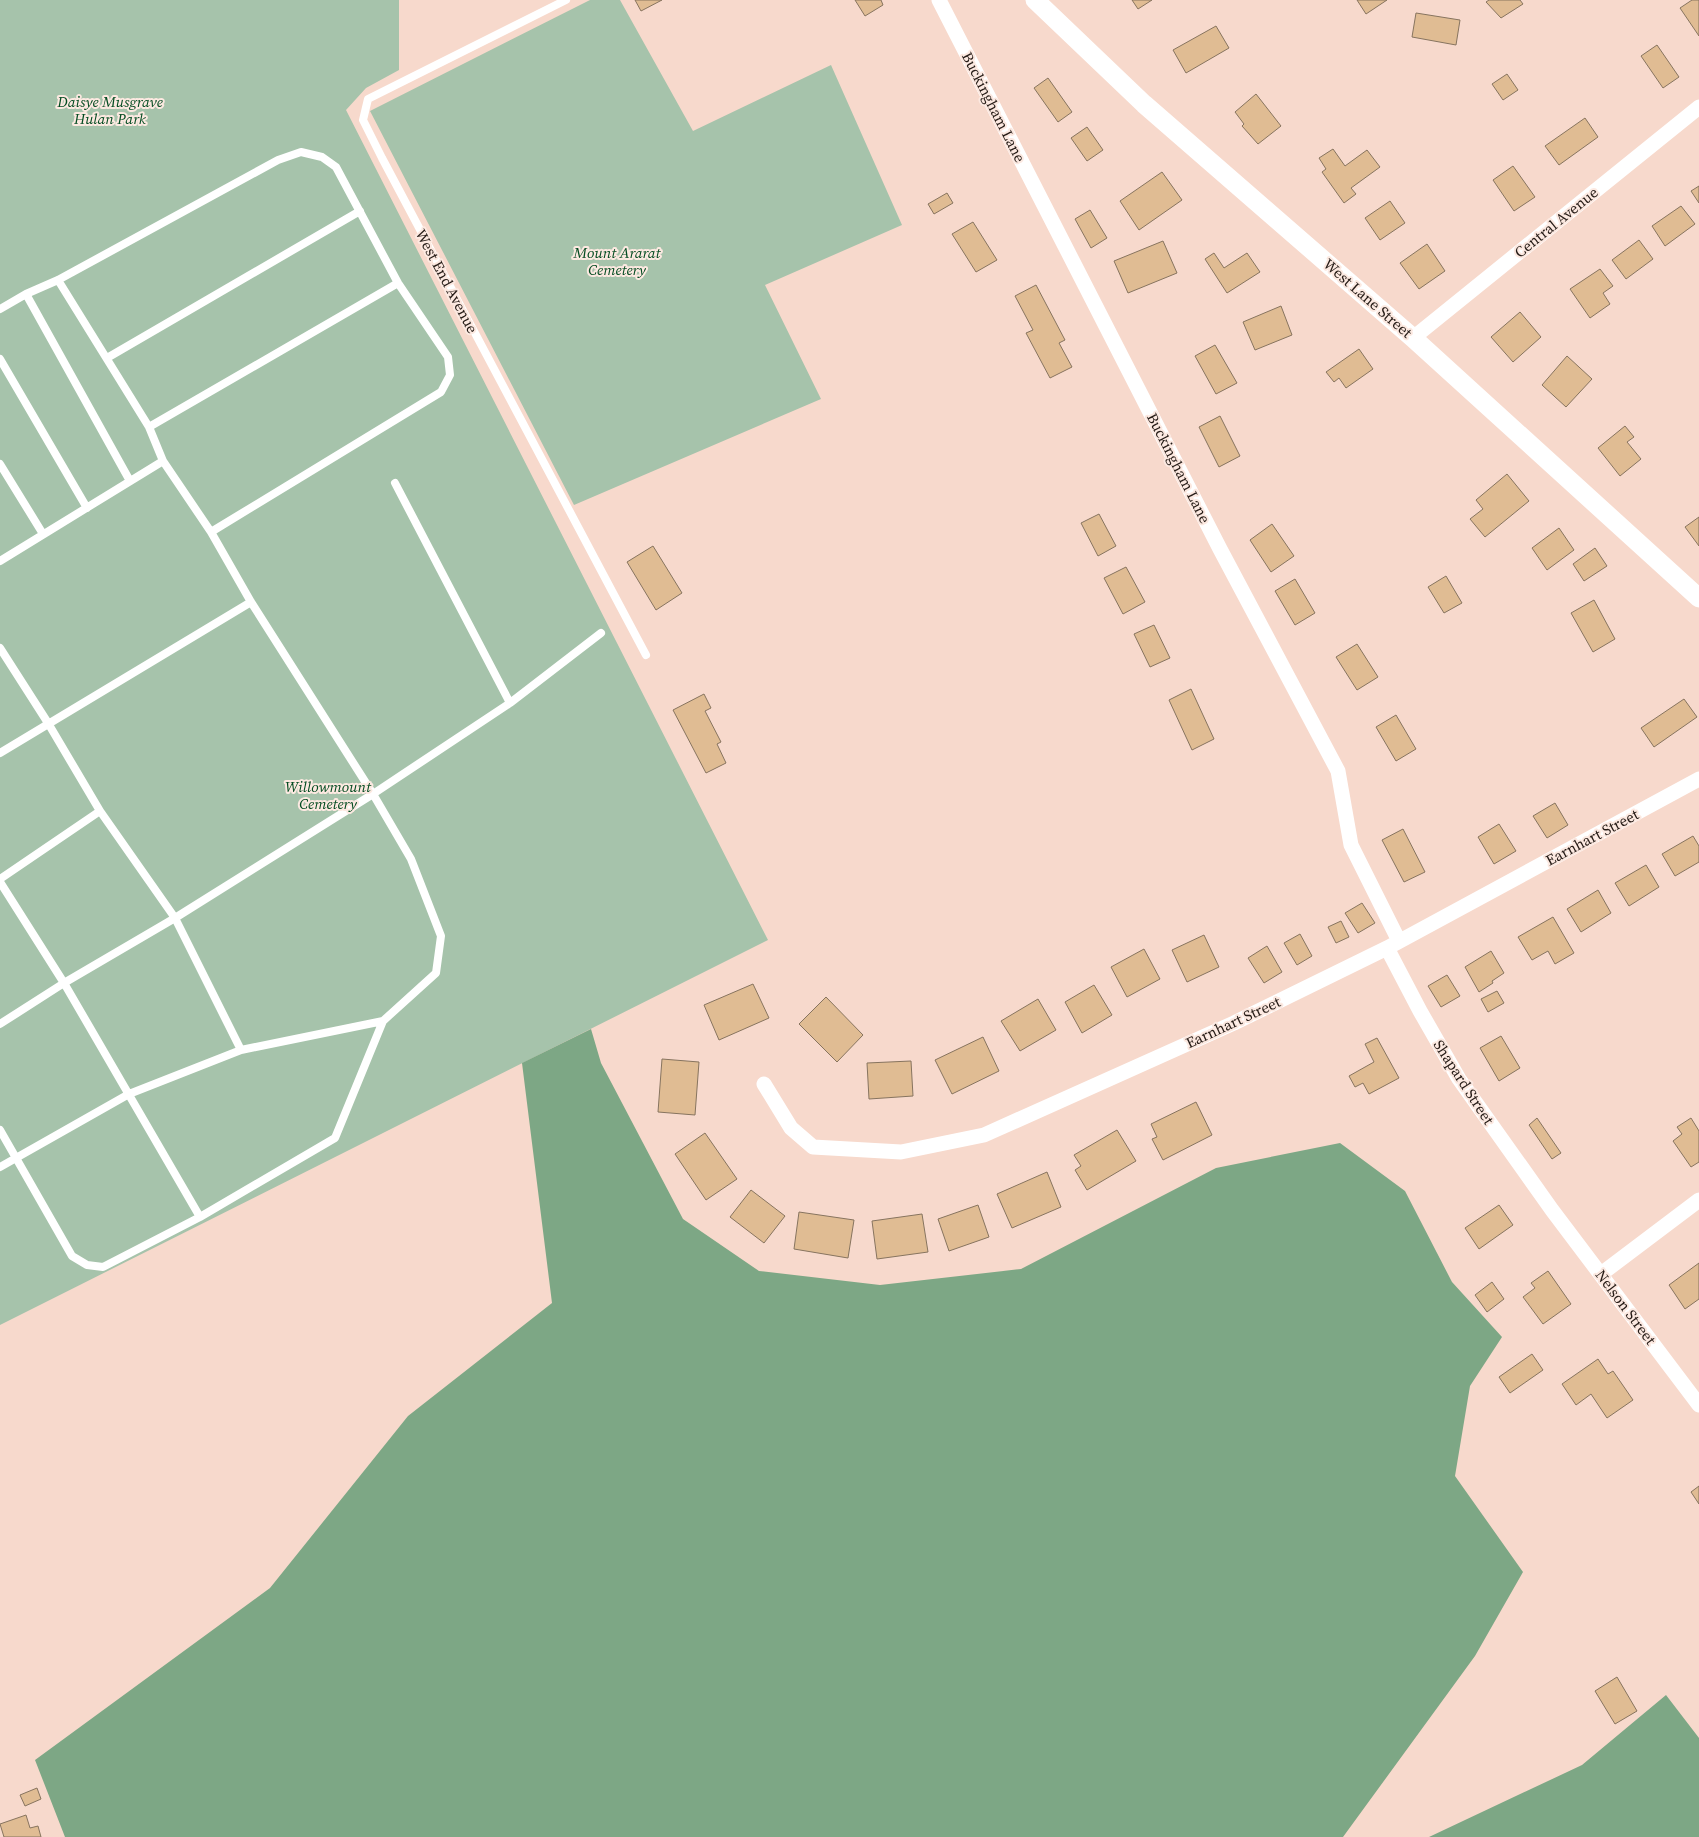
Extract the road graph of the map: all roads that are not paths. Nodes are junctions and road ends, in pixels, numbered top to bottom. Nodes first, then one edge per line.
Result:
1 (566, 0) edge
2 (939, 0) edge
3 (1035, 0) edge
4 (1699, 107) edge
5 (360, 211) junction
6 (58, 280) junction
7 (398, 283) junction
8 (26, 294) junction
9 (0, 309) edge
10 (1413, 338) junction
11 (107, 358) junction
12 (0, 359) edge
13 (149, 427) junction
14 (163, 460) junction
15 (0, 464) edge
16 (130, 481) junction
17 (395, 483) dead end
18 (87, 508) junction
19 (211, 532) junction
20 (43, 534) junction
21 (0, 560) edge
22 (1698, 594) edge
23 (251, 602) junction
24 (601, 633) dead end
25 (0, 648) edge
26 (646, 656) dead end
27 (510, 703) junction
28 (48, 723) junction
29 (0, 753) edge
30 (1699, 779) edge
31 (373, 794) junction
32 (100, 811) junction
33 (0, 880) edge
34 (175, 918) junction
35 (1393, 944) junction
36 (64, 983) junction
37 (382, 1021) junction
38 (0, 1024) edge
39 (241, 1050) junction
40 (764, 1084) dead end
41 (128, 1094) junction
42 (0, 1130) edge
43 (16, 1157) junction
44 (0, 1168) edge
45 (1699, 1200) edge
46 (1552, 1210) joint
47 (200, 1217) junction
48 (1601, 1274) junction
49 (1699, 1404) edge

1 - 26 lane, West End Avenue
2 - 35 street, Buckingham Lane
3 - 10 street, West Lane Street
4 - 10 street, Central Avenue
5 - 6 lane
5 - 7 lane
5 - 11 lane
6 - 8 lane
6 - 11 lane
7 - 13 lane
7 - 19 lane
8 - 9 lane
8 - 16 lane
10 - 22 street, West Lane Street
11 - 13 lane
12 - 18 lane
13 - 14 lane
14 - 16 lane
14 - 19 lane
15 - 20 lane
16 - 18 lane
17 - 27 lane
18 - 20 lane
19 - 23 lane
20 - 21 lane
23 - 28 lane
23 - 31 lane
24 - 27 lane
25 - 28 lane
27 - 31 lane
28 - 29 lane
28 - 32 lane
30 - 35 street, Earnhart Street
31 - 34 lane
31 - 37 lane
32 - 33 lane
32 - 34 lane
33 - 36 lane
34 - 36 lane
34 - 39 lane
35 - 40 street, Earnhart Street
35 - 46 street, Shapard Street
36 - 38 lane
36 - 41 lane
37 - 39 lane
37 - 47 lane
39 - 41 lane
41 - 43 lane
41 - 47 lane
42 - 43 lane
43 - 44 lane
43 - 47 lane
45 - 48 street
46 - 48 street, Nelson Street
48 - 49 street, Nelson Street

